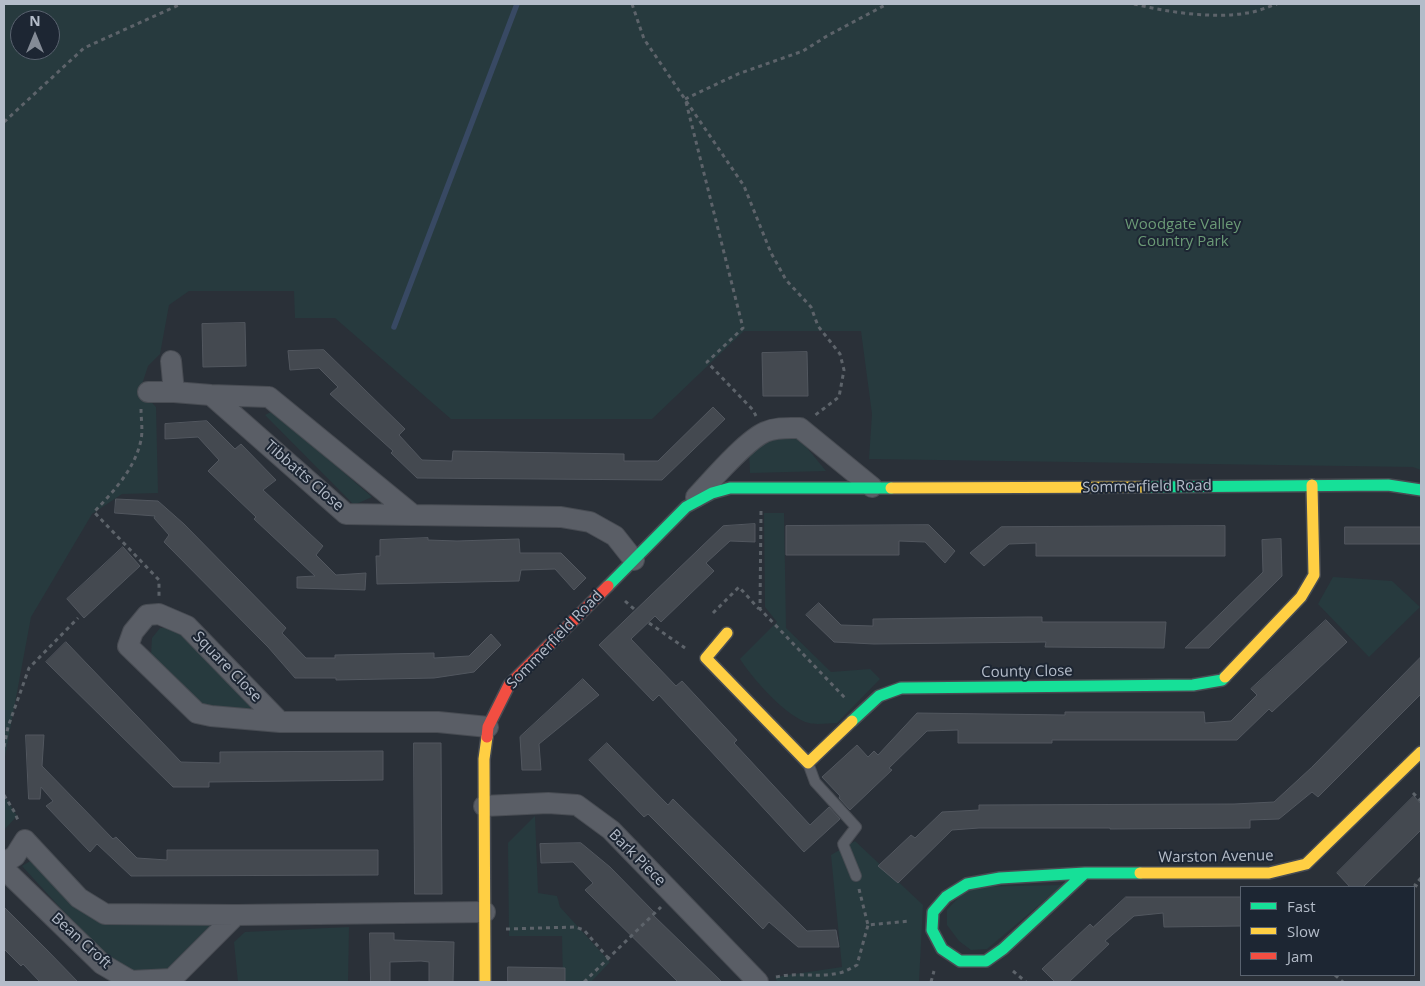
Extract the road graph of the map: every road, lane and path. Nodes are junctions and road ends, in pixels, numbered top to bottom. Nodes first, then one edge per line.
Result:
1 (181, 4) edge
2 (632, 4) edge
3 (887, 4) edge
4 (1134, 4) edge
5 (1276, 4) edge
6 (685, 99) junction
7 (4, 122) edge
8 (171, 361) dead end
9 (148, 392) joint
10 (174, 392) junction
11 (211, 396) junction
12 (800, 428) junction
13 (764, 432) junction
14 (1312, 485) junction
15 (872, 487) junction
16 (761, 488) junction
17 (1421, 490) edge
18 (686, 507) junction
19 (413, 515) junction
20 (634, 560) junction
21 (760, 609) junction
22 (159, 614) junction
23 (78, 618) dead end
24 (649, 623) dead end
25 (727, 633) joint
26 (706, 658) junction
27 (859, 713) junction
28 (280, 722) junction
29 (488, 727) junction
30 (4, 746) edge
31 (1421, 752) edge
32 (808, 763) junction
33 (4, 796) edge
34 (484, 806) junction
35 (26, 840) junction
36 (4, 862) edge
37 (4, 869) edge
38 (1085, 873) junction
39 (856, 876) joint
40 (1421, 878) edge
41 (1414, 886) edge
42 (673, 895) junction
43 (933, 912) junction
44 (236, 915) junction
45 (485, 921) junction
46 (868, 925) junction
47 (608, 958) junction
48 (763, 981) edge
49 (485, 982) edge
50 (584, 982) edge

1 - 7 path
2 - 6 path
3 - 6 path
4 - 5 path
6 - 12 path
6 - 13 path
8 - 10 street
9 - 10 street
9 - 22 path
10 - 11 street
11 - 19 street
11 - 19 street, Tibbatts Close
12 - 13 street, Sommerfield Road
12 - 15 street
13 - 18 street, Sommerfield Road
14 - 15 street, Sommerfield Road
14 - 17 street, Sommerfield Road
14 - 27 street, County Close
15 - 16 street, Sommerfield Road
16 - 18 street, Sommerfield Road
16 - 21 path
18 - 20 street, Sommerfield Road
19 - 20 street, Tibbatts Close
20 - 29 street, Sommerfield Road
21 - 25 path
21 - 27 path
22 - 28 street, Square Close
22 - 28 street, Square Close
23 - 30 path
24 - 26 path
25 - 26 street
26 - 32 street
27 - 32 street, County Close
28 - 29 street, Square Close
29 - 34 street, Sommerfield Road
31 - 38 street, Warston Avenue
32 - 39 lane
33 - 35 path
34 - 42 street, Bark Piece
34 - 45 street, Sommerfield Road
35 - 36 street
35 - 44 street, Bean Croft
37 - 44 street, Bean Croft
38 - 43 street, Warston Avenue
38 - 43 street
39 - 46 path
40 - 41 path
42 - 47 path
42 - 48 street, Bark Piece
43 - 46 path
44 - 45 street, Bean Croft
45 - 47 path
45 - 49 street, Sommerfield Road
46 - 48 path
47 - 50 path

